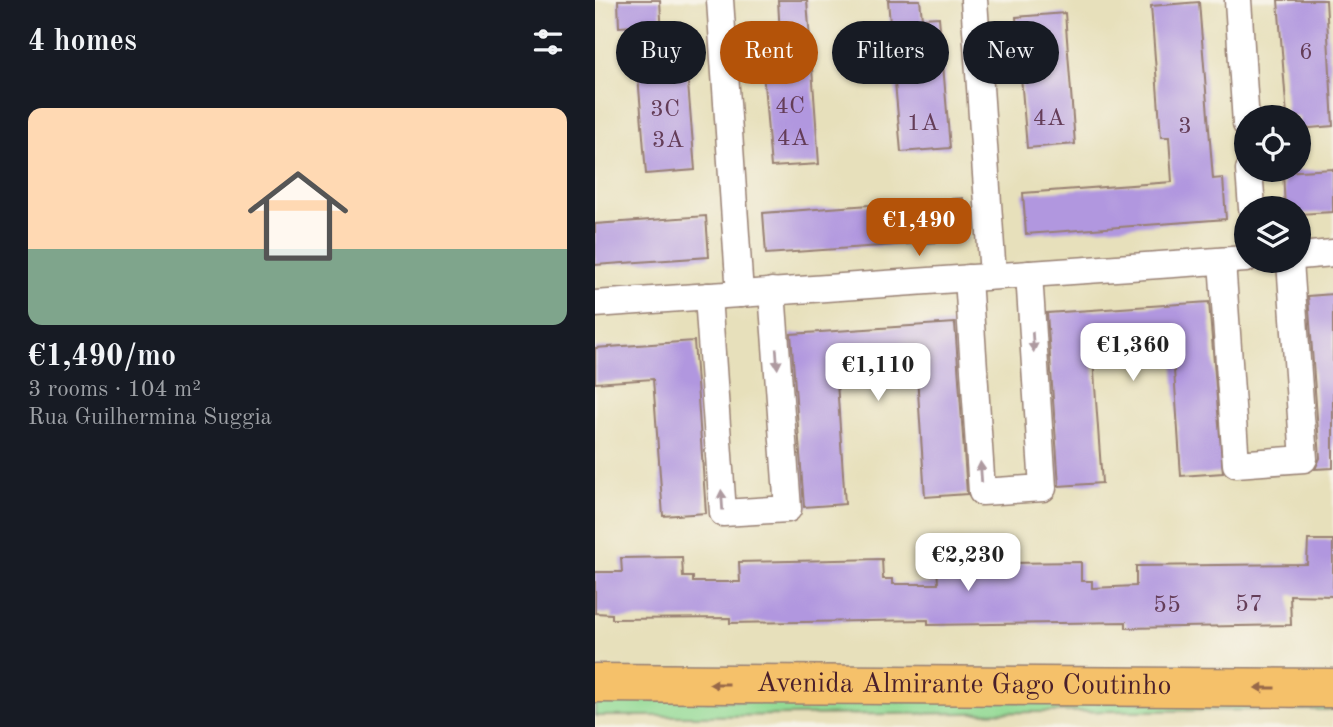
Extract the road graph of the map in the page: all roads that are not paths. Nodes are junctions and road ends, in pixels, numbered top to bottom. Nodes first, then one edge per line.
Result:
1 (720, 0) edge
2 (974, 0) edge
3 (1238, 0) edge
4 (1245, 105) edge
5 (1333, 253) edge
6 (1311, 255) edge
7 (1234, 260) edge
8 (1234, 273) edge
9 (1291, 273) edge
10 (1028, 274) junction
11 (980, 277) junction
12 (772, 291) junction
13 (740, 294) junction
14 (708, 296) junction
15 (595, 304) edge
16 (595, 683) edge
17 (1333, 688) edge

1 - 13 street
2 - 11 street
3 - 4 street
5 - 6 street
7 - 10 street
8 - 9 street
10 - 11 street
10 -> 11 street
11 - 12 street
12 - 13 street
12 -> 14 street
13 - 14 street
14 - 15 street
17 -> 16 main road, Avenida Almirante Gago Coutinho

